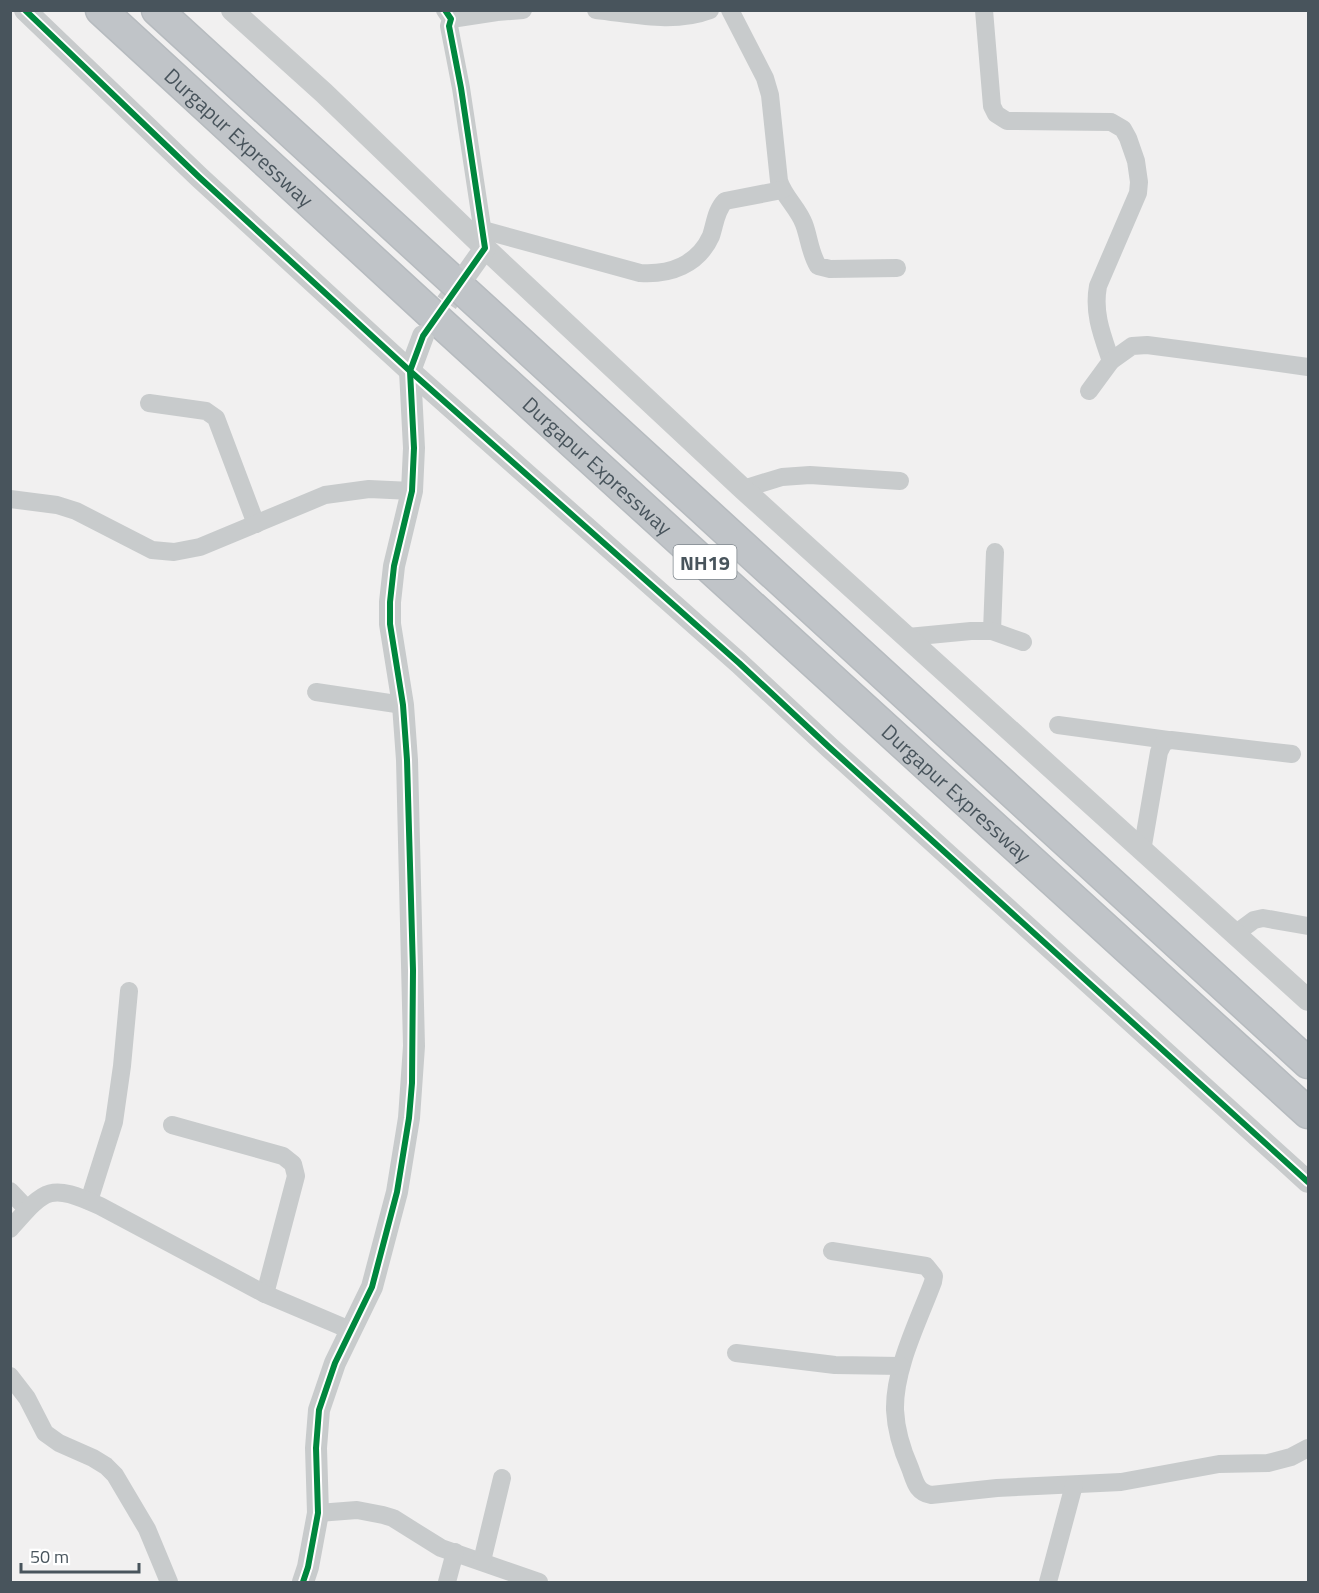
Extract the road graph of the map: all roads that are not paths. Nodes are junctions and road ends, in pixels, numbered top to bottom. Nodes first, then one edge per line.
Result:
1 (25, 10) edge
2 (101, 10) edge
3 (157, 10) edge
4 (232, 10) edge
5 (523, 10) edge
6 (596, 10) edge
7 (710, 10) edge
8 (730, 10) edge
9 (984, 10) edge
10 (448, 15) edge
11 (782, 190) junction
12 (484, 239) junction
13 (897, 268) dead end
14 (468, 272) tunnel mouth
15 (423, 336) tunnel mouth
16 (1111, 361) junction
17 (1308, 367) edge
18 (410, 371) junction
19 (1089, 391) dead end
20 (149, 403) dead end
21 (900, 481) dead end
22 (743, 489) junction
23 (412, 491) junction
24 (10, 499) edge
25 (256, 524) junction
26 (995, 552) dead end
27 (992, 632) junction
28 (908, 637) junction
29 (1023, 642) dead end
30 (316, 692) dead end
31 (403, 705) junction
32 (1058, 725) dead end
33 (1167, 740) junction
34 (1292, 754) dead end
35 (1142, 851) junction
36 (1308, 926) edge
37 (1235, 934) junction
38 (129, 991) dead end
39 (1308, 1000) edge
40 (1308, 1063) edge
41 (1308, 1113) edge
42 (172, 1125) dead end
43 (1308, 1182) edge
44 (10, 1191) edge
45 (89, 1201) junction
46 (27, 1209) junction
47 (10, 1229) edge
48 (832, 1251) dead end
49 (265, 1294) junction
50 (350, 1330) junction
51 (736, 1353) dead end
52 (901, 1366) junction
53 (10, 1376) edge
54 (1308, 1448) edge
55 (502, 1478) dead end
56 (1074, 1485) junction
57 (318, 1513) junction
58 (455, 1552) junction
59 (482, 1561) junction
60 (169, 1582) edge
61 (303, 1582) edge
62 (447, 1582) edge
63 (540, 1582) edge
64 (1048, 1582) edge

1 - 18 street
2 - 41 highway, Durgapur Expressway / NH19
3 - 40 highway, Durgapur Expressway / NH19
4 - 12 street
5 - 10 street
6 - 7 street
8 - 11 street
9 - 16 street
10 - 12 street
11 - 12 street
11 - 13 street
12 - 14 street
12 - 22 street
15 - 18 street
16 - 17 street
16 - 19 street
18 - 23 street
18 - 43 street
20 - 25 street
21 - 22 street
22 - 28 street
23 - 25 street
23 - 31 street
24 - 25 street
26 - 27 street
27 - 28 street
27 - 29 street
28 - 35 street
30 - 31 street
31 - 50 street
32 - 33 street
33 - 34 street
33 - 35 street
35 - 37 street
36 - 37 street
37 - 39 street
38 - 45 street
42 - 49 street
44 - 46 street
45 - 46 street
45 - 49 street
46 - 47 street
48 - 52 street
49 - 50 street
50 - 57 street
51 - 52 street
52 - 56 street
53 - 60 street
54 - 56 street
55 - 59 street
56 - 64 street
57 - 58 street
57 - 61 street
58 - 59 street
58 - 62 street
59 - 63 street

